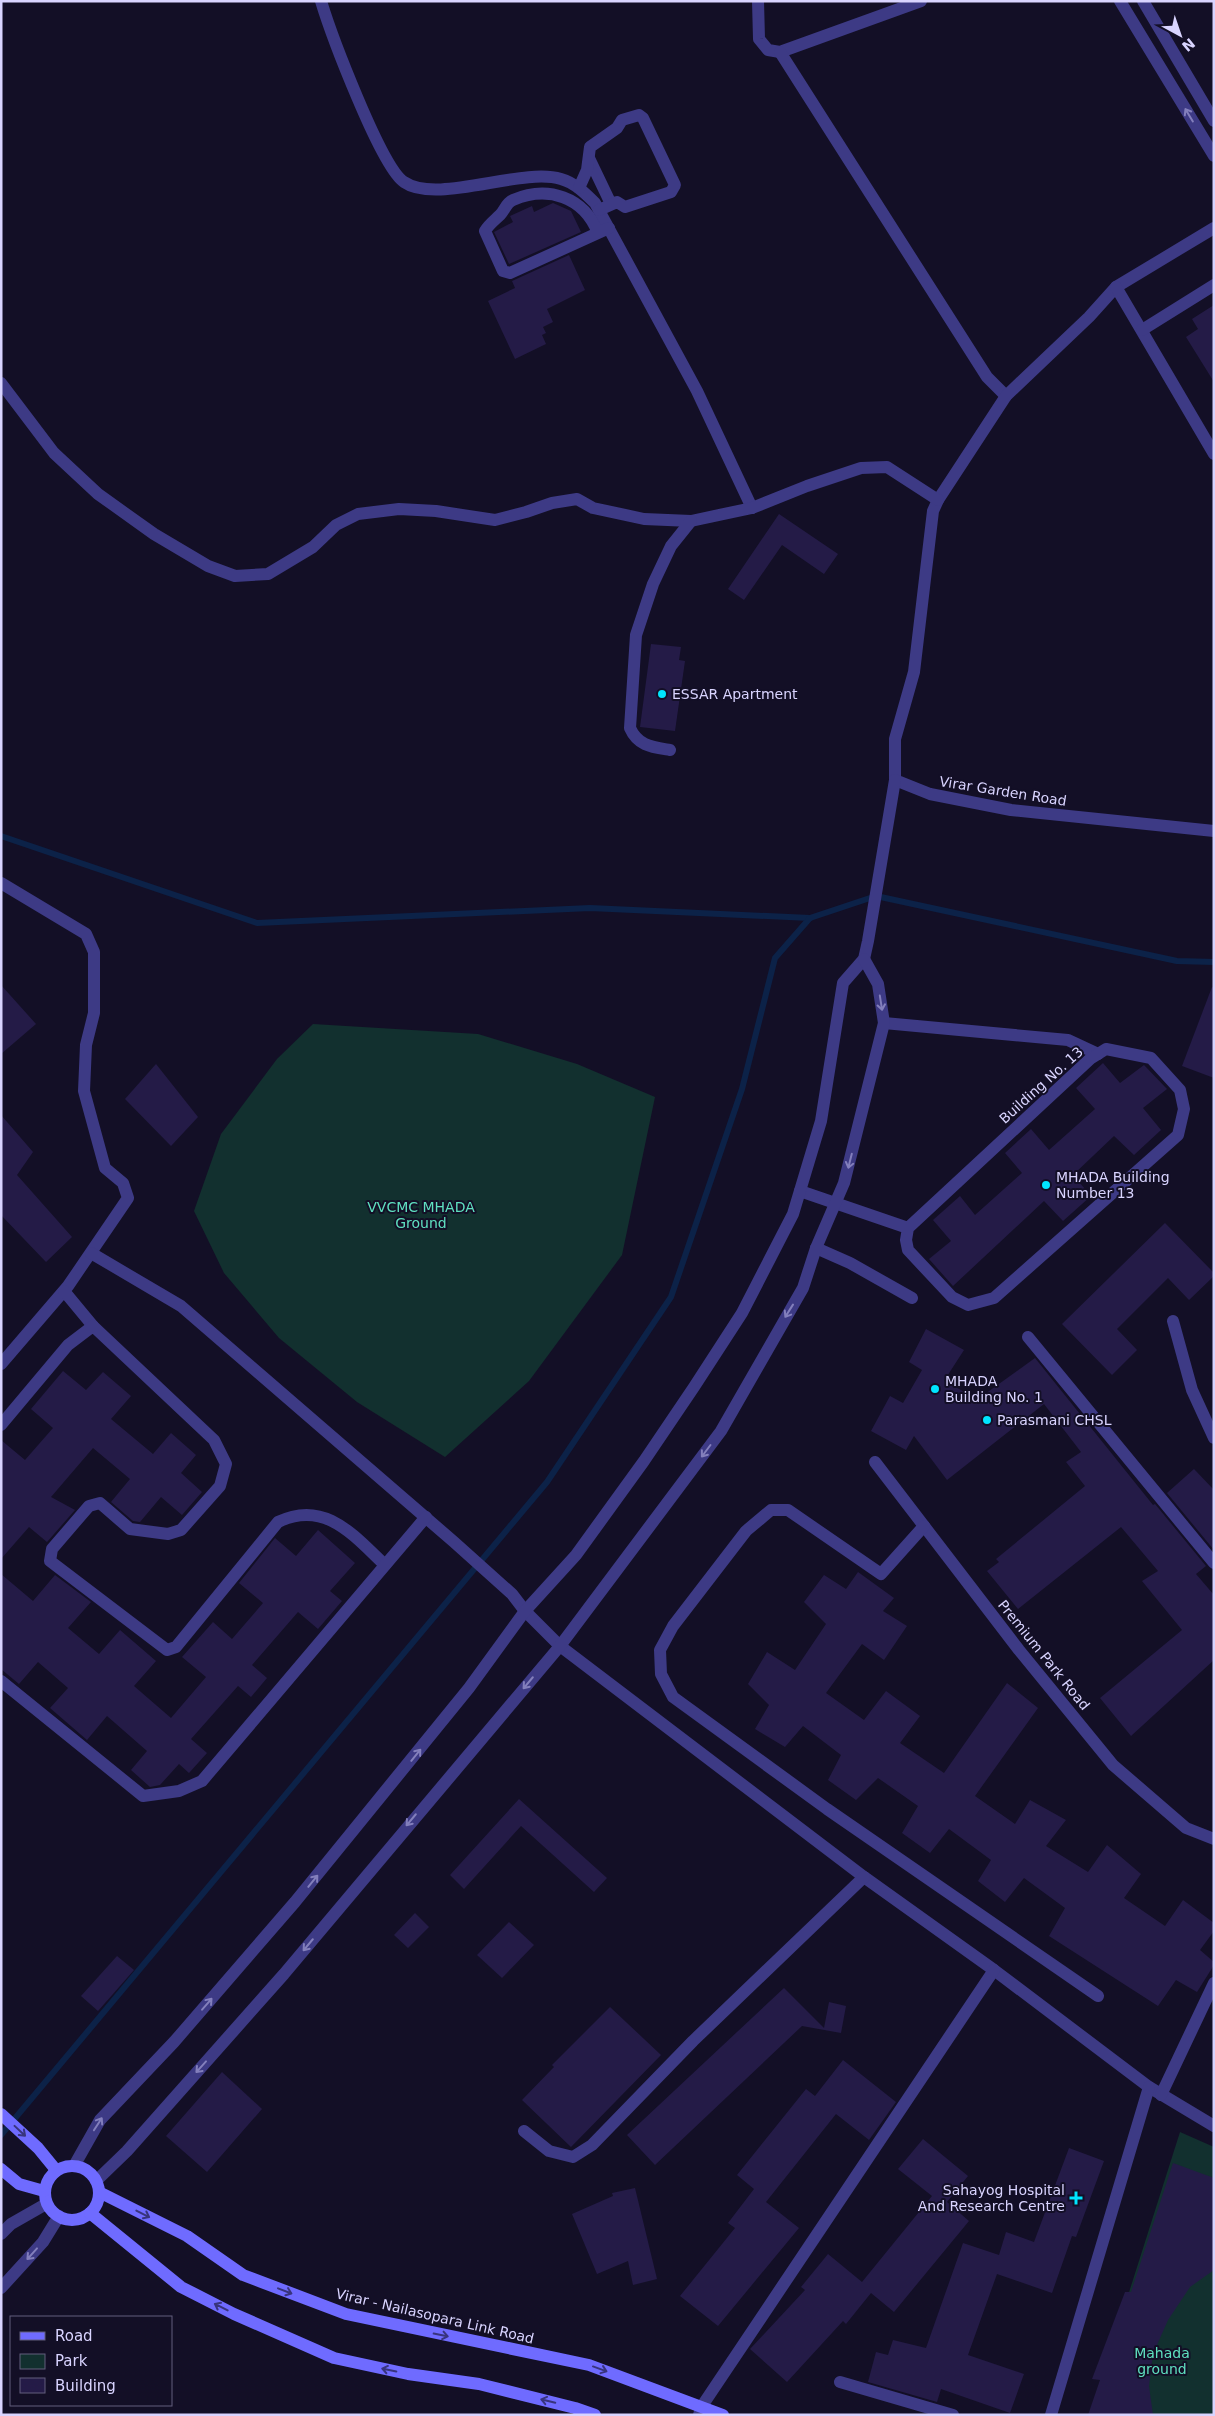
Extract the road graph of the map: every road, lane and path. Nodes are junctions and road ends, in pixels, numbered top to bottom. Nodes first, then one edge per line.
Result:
1 (321, 1) edge
2 (758, 1) edge
3 (921, 1) edge
4 (1120, 1) edge
5 (1143, 1) edge
6 (780, 52) junction
7 (1214, 121) edge
8 (1214, 156) edge
9 (589, 158) junction
10 (579, 188) junction
11 (611, 204) junction
12 (599, 210) junction
13 (1214, 228) edge
14 (603, 231) junction
15 (1214, 285) edge
16 (1116, 286) junction
17 (1142, 330) junction
18 (1, 383) edge
19 (1006, 396) junction
20 (1214, 454) edge
21 (938, 500) junction
22 (752, 508) junction
23 (691, 521) junction
24 (670, 750) dead end
25 (895, 780) junction
26 (1214, 831) edge
27 (1, 882) edge
28 (864, 959) junction
29 (884, 1023) junction
30 (1098, 1054) junction
31 (800, 1191) junction
32 (835, 1203) junction
33 (908, 1228) junction
34 (816, 1248) junction
35 (91, 1253) junction
36 (64, 1291) junction
37 (912, 1298) dead end
38 (1173, 1321) dead end
39 (93, 1326) junction
40 (1028, 1337) dead end
41 (1, 1364) edge
42 (1, 1425) edge
43 (1214, 1438) edge
44 (875, 1462) dead end
45 (426, 1517) junction
46 (924, 1526) junction
47 (1214, 1562) edge
48 (385, 1565) junction
49 (525, 1611) junction
50 (560, 1646) junction
51 (1, 1681) edge
52 (1214, 1839) edge
53 (864, 1877) junction
54 (994, 1970) junction
55 (1214, 1983) edge
56 (1098, 1996) dead end
57 (1149, 2087) junction
58 (1162, 2095) junction
59 (1, 2114) edge
60 (1214, 2126) edge
61 (524, 2131) dead end
62 (74, 2166) junction
63 (1, 2170) edge
64 (56, 2170) junction
65 (98, 2187) junction
66 (44, 2191) junction
67 (46, 2204) junction
68 (90, 2213) junction
69 (59, 2216) junction
70 (1, 2234) edge
71 (1, 2288) edge
72 (840, 2382) dead end
73 (700, 2411) edge
74 (595, 2415) edge
75 (723, 2415) edge
76 (953, 2415) edge
77 (1050, 2415) edge

1 - 10 street
2 - 6 street
3 - 6 street
8 -> 4 street
5 - 7 street
6 - 19 street
9 - 10 street
9 - 11 street
9 - 11 street
10 - 12 street
11 - 12 street
12 - 14 street
13 - 16 street
14 - 14 street
14 - 22 street
15 - 17 street
16 - 17 street
16 - 19 street
17 - 20 street
18 - 23 street
19 - 21 street
21 - 22 street
21 - 25 street
22 - 23 street
23 - 24 street
25 - 26 street, Virar Garden Road
25 - 28 street
27 - 35 street
28 -> 29 street
28 - 31 street
29 - 30 street
29 -> 32 street
30 - 33 street, Building No. 13
30 - 33 street, Building No. 13
31 - 32 street
31 - 49 street
32 - 33 street
32 - 34 street
34 - 37 street
34 -> 50 street
35 - 36 street
35 - 45 street
36 - 39 street
36 - 41 street
38 - 43 street
39 - 42 street
39 - 48 street
40 - 47 street
44 - 46 street, Premium Park Road
45 - 48 street
45 - 49 street
46 - 52 street, Premium Park Road
46 - 56 street
48 - 51 street
49 - 50 street
62 -> 49 street
50 - 53 street
50 -> 65 street
53 - 54 street
53 - 61 street
54 - 57 street
54 - 73 street
55 - 58 street
57 - 58 street
57 - 77 street
58 - 60 street
59 -> 64 street
62 - 64 street
62 - 65 street
63 - 66 street
64 - 66 street
65 - 68 street
65 -> 73 street, Virar - Nailasopara Link Road
66 - 67 street
67 - 69 street
67 - 70 street
68 - 69 street
74 -> 68 street
69 -> 71 street
72 - 76 street
73 - 75 street, Virar - Nailasopara Link Road

